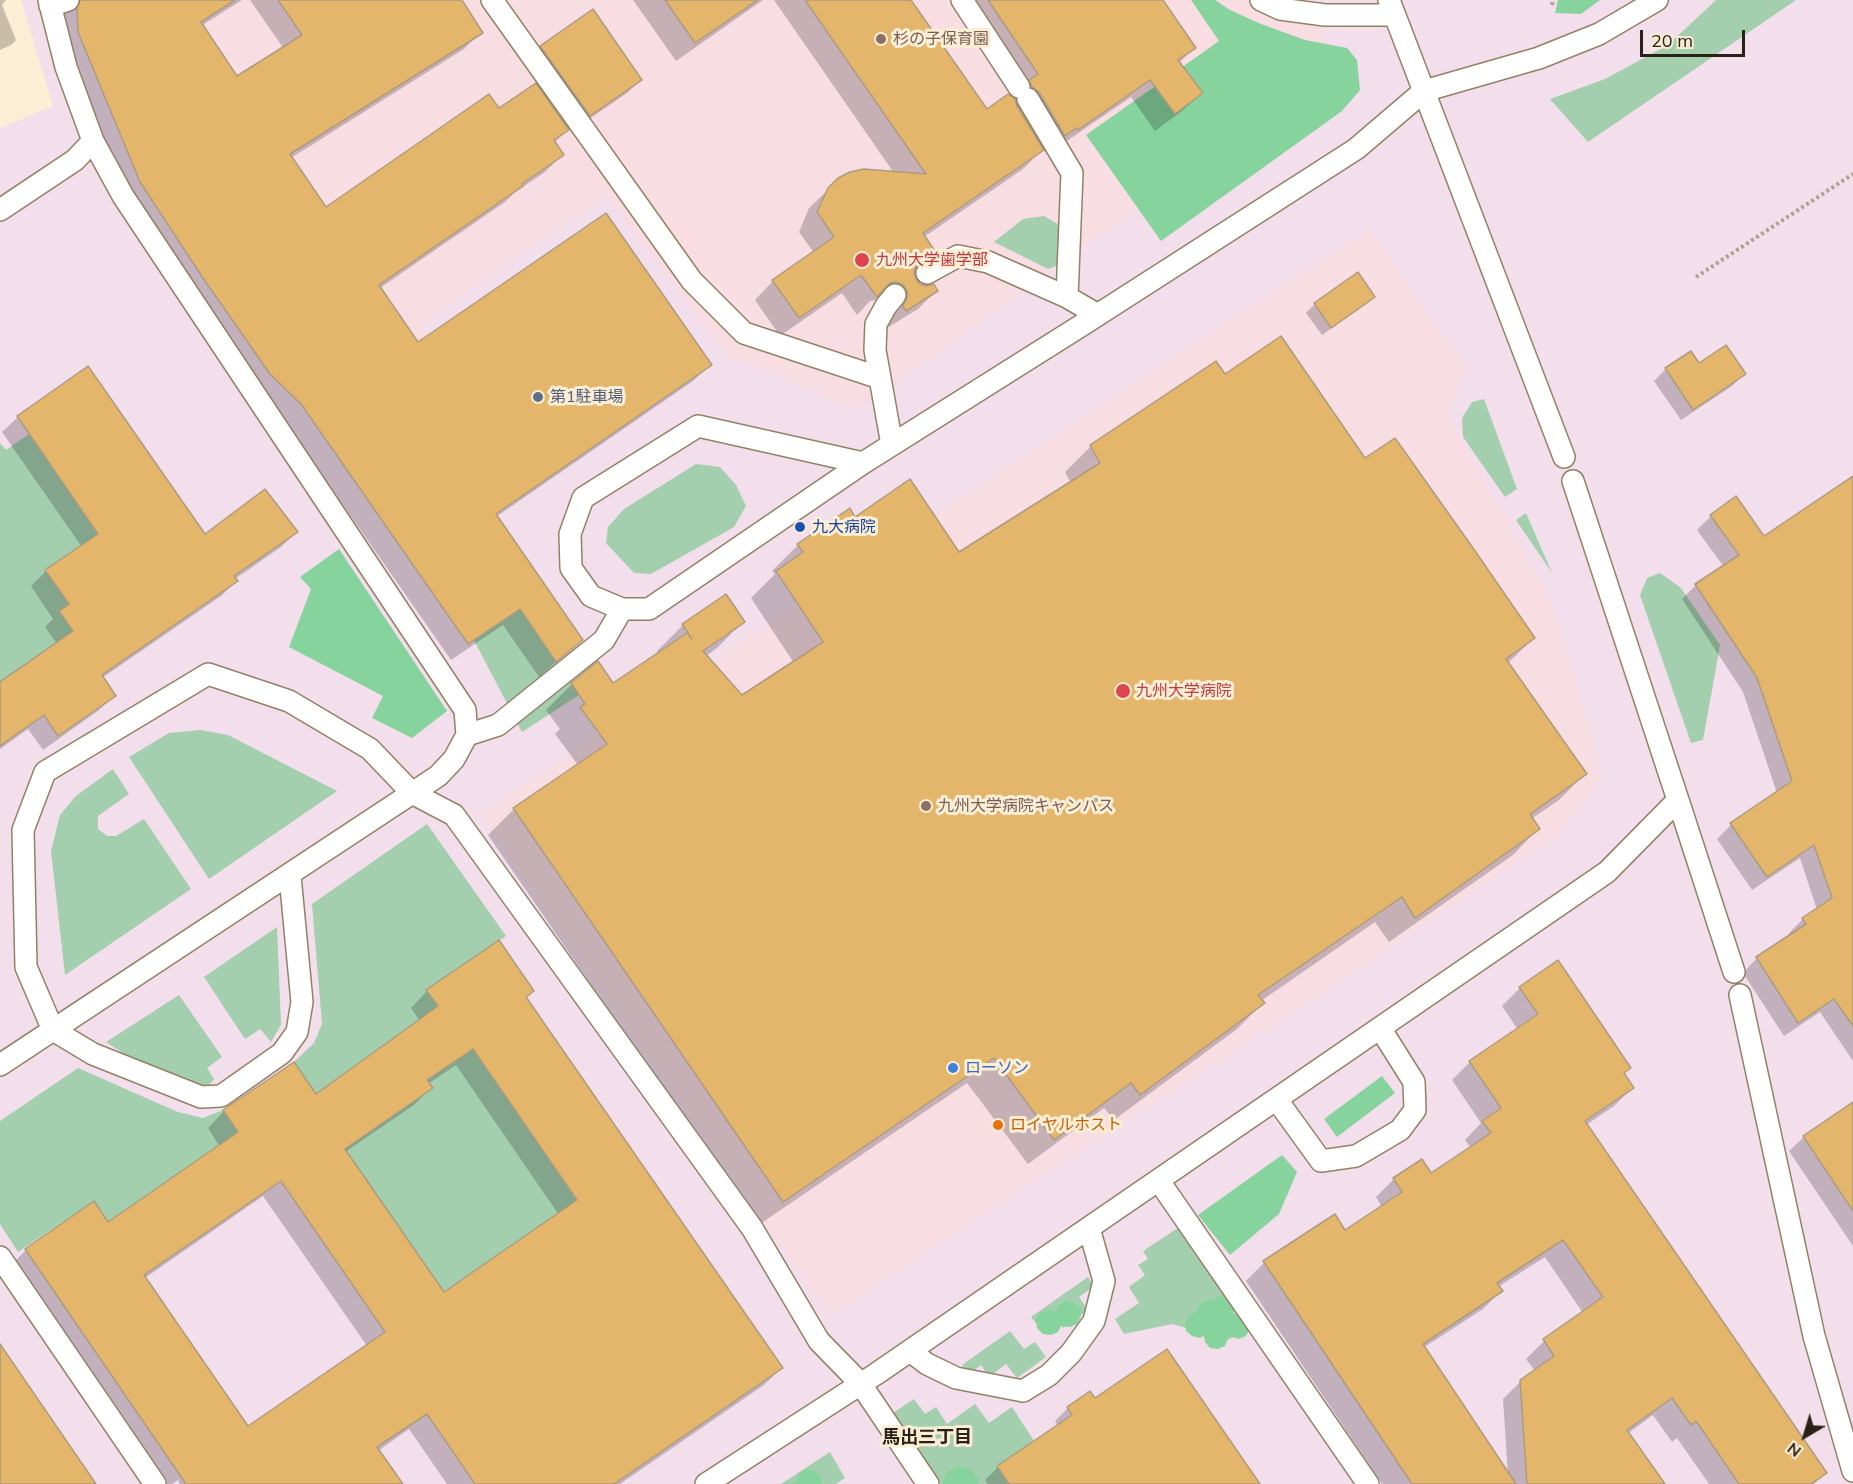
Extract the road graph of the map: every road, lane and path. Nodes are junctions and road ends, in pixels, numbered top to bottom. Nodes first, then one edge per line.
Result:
1 (492, 0) edge
2 (962, 0) edge
3 (1260, 0) edge
4 (1657, 0) edge
5 (56, 2) edge
6 (1391, 7) edge
7 (1424, 91) junction
8 (93, 141) junction
9 (1853, 174) edge
10 (0, 210) edge
11 (927, 273) dead end
12 (1696, 277) dead end
13 (895, 295) dead end
14 (1067, 297) junction
15 (1098, 315) junction
16 (880, 378) junction
17 (892, 445) junction
18 (1564, 457) dead end
19 (863, 463) junction
20 (1573, 481) dead end
21 (622, 609) junction
22 (467, 735) junction
23 (412, 794) junction
24 (1678, 800) junction
25 (290, 876) junction
26 (1734, 972) dead end
27 (1740, 995) dead end
28 (1380, 1028) junction
29 (53, 1030) junction
30 (0, 1065) edge
31 (1277, 1100) junction
32 (1159, 1181) junction
33 (1089, 1228) junction
34 (0, 1257) edge
35 (910, 1351) junction
36 (860, 1383) junction
37 (1850, 1446) edge
38 (1853, 1471) edge
39 (155, 1484) edge
40 (706, 1484) edge
41 (928, 1484) edge
42 (1368, 1484) edge

1 - 16 lane
2 - 14 lane
3 - 6 lane
4 - 7 lane
5 - 8 lane
6 - 7 lane
7 - 15 lane
7 - 18 lane
8 - 10 lane
8 - 22 lane
9 - 12 path
11 - 14 lane
13 - 16 lane
14 - 15 lane
15 - 17 lane
16 - 17 lane
17 - 19 lane
19 - 21 lane
19 - 21 lane
20 - 24 lane
21 - 22 lane
22 - 23 lane
23 - 25 lane
23 - 29 lane
23 - 36 lane
24 - 26 lane
24 - 28 lane
25 - 29 lane
25 - 29 lane
27 - 37 lane
28 - 31 lane
28 - 31 lane
29 - 30 lane
31 - 32 lane
32 - 33 lane
32 - 42 lane
33 - 35 lane
33 - 35 lane
34 - 39 lane
35 - 36 lane
36 - 40 lane
36 - 41 lane
37 - 38 lane

